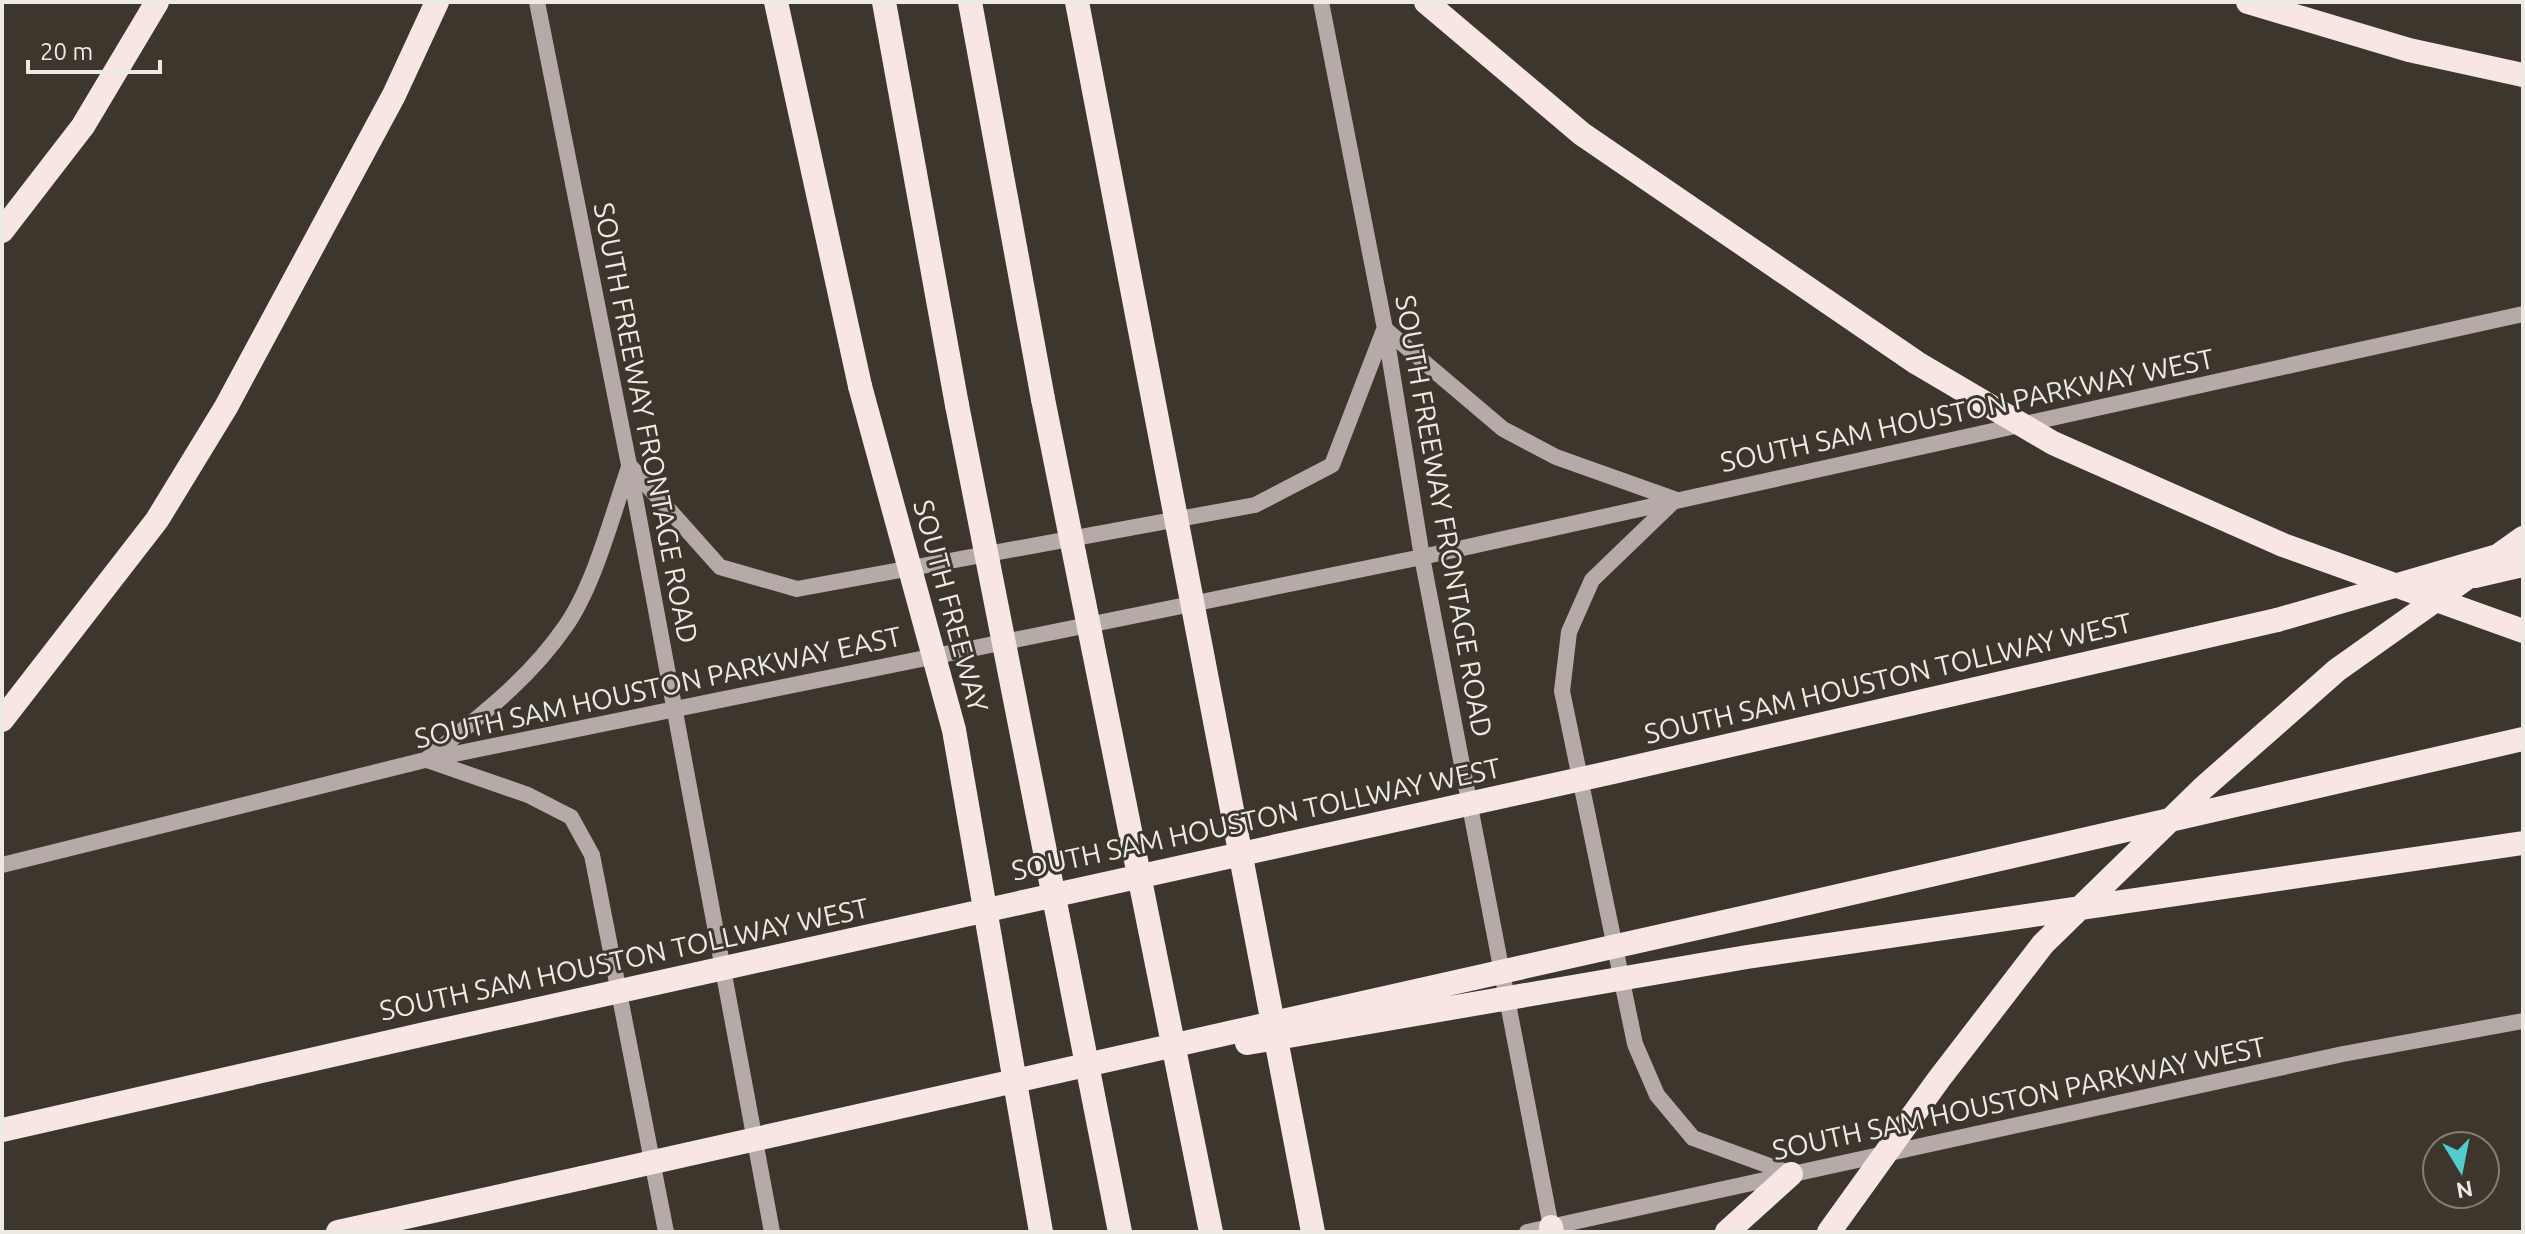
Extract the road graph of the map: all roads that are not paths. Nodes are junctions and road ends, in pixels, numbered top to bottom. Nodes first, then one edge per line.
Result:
1 (157, 2) edge
2 (437, 2) edge
3 (537, 2) edge
4 (776, 2) edge
5 (884, 2) edge
6 (970, 2) edge
7 (1077, 2) edge
8 (1321, 2) edge
9 (1426, 2) edge
10 (2248, 2) edge
11 (2523, 75) edge
12 (2, 231) edge
13 (2523, 314) edge
14 (1385, 329) junction
15 (629, 465) junction
16 (1675, 499) junction
17 (2523, 538) edge
18 (2523, 548) edge
19 (1422, 557) junction
20 (2523, 565) edge
21 (2277, 620) junction
22 (2523, 631) edge
23 (674, 710) junction
24 (2, 720) edge
25 (2523, 739) edge
26 (425, 760) junction
27 (2523, 843) edge
28 (2, 865) edge
29 (2523, 1021) edge
30 (2, 1130) edge
31 (1791, 1174) junction
32 (582, 1178) junction
33 (1543, 1230) edge
34 (338, 1232) edge
35 (666, 1232) edge
36 (772, 1232) edge
37 (1041, 1232) edge
38 (1120, 1232) edge
39 (1211, 1232) edge
40 (1313, 1232) edge
41 (1727, 1232) edge
42 (1829, 1232) edge

1 - 12 highway
2 - 24 highway
3 - 15 main road, SOUTH FREEWAY FRONTAGE ROAD
4 - 37 highway, SOUTH FREEWAY, bridge
5 - 38 highway, bridge
6 - 39 highway, bridge
7 - 40 highway, bridge
8 - 14 main road, SOUTH FREEWAY FRONTAGE ROAD
9 - 22 highway, bridge
10 - 11 highway
13 - 16 main road, SOUTH SAM HOUSTON PARKWAY WEST
14 - 15 main road
14 - 16 main road
14 - 19 main road, SOUTH FREEWAY FRONTAGE ROAD
15 - 23 main road, SOUTH FREEWAY FRONTAGE ROAD
15 - 26 main road
16 - 19 main road, SOUTH SAM HOUSTON PARKWAY WEST
16 - 31 main road
17 - 42 highway, bridge
18 - 21 highway, bridge
19 - 23 main road, SOUTH SAM HOUSTON PARKWAY EAST
19 - 33 main road, SOUTH FREEWAY FRONTAGE ROAD
20 - 21 highway, SOUTH SAM HOUSTON TOLLWAY WEST, bridge
21 - 30 highway, SOUTH SAM HOUSTON TOLLWAY WEST, bridge
23 - 26 main road, SOUTH SAM HOUSTON PARKWAY EAST
23 - 36 main road, SOUTH FREEWAY FRONTAGE ROAD
25 - 32 highway, bridge
26 - 28 main road, SOUTH SAM HOUSTON PARKWAY EAST
26 - 35 main road
27 - 32 highway, bridge
29 - 31 main road, SOUTH SAM HOUSTON PARKWAY WEST
31 - 33 main road, SOUTH SAM HOUSTON PARKWAY WEST
31 - 41 highway
32 - 34 highway

